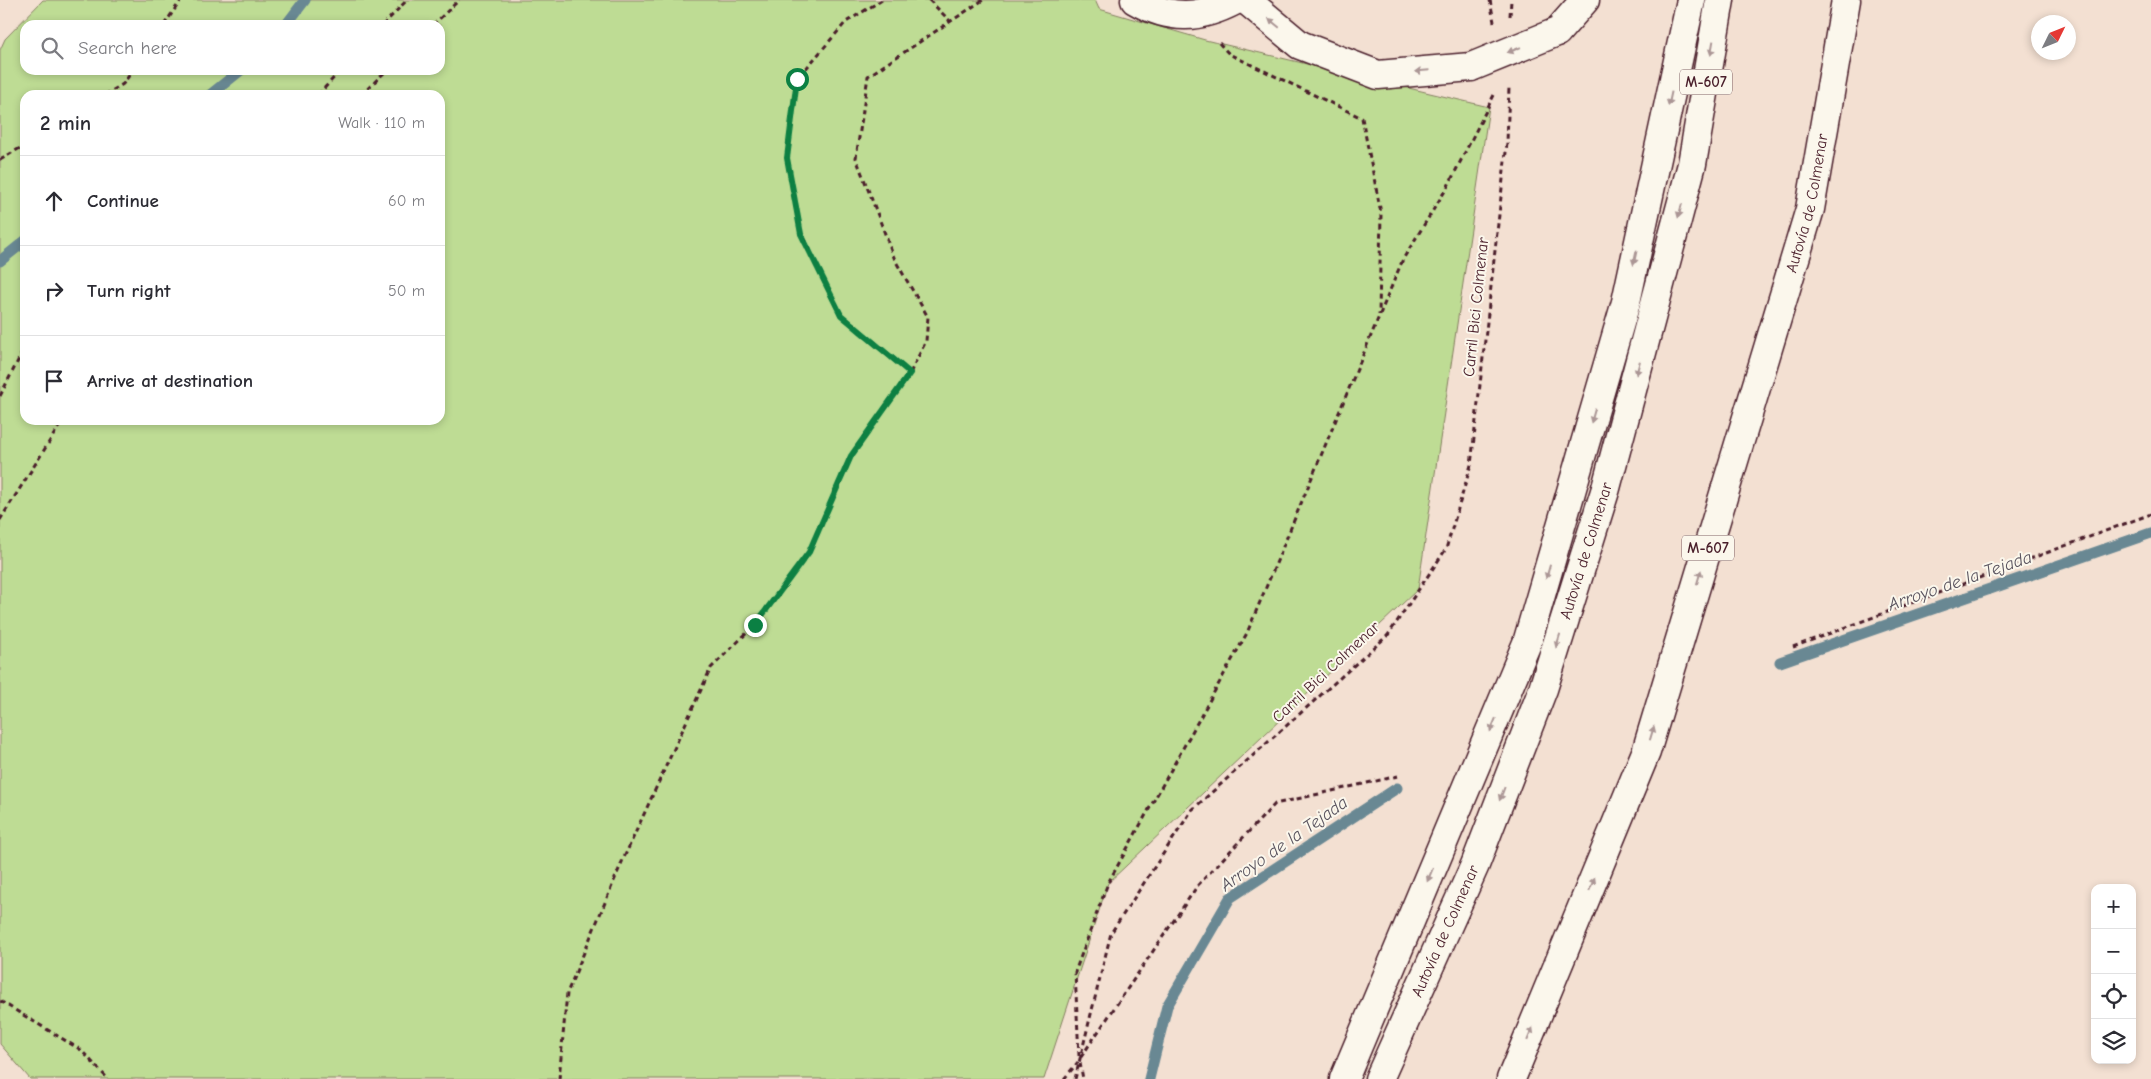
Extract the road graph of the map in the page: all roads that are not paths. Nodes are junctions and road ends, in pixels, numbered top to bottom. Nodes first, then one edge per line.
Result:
1 (1135, 0) edge
2 (1236, 0) edge
3 (1246, 0) edge
4 (1585, 0) edge
5 (1691, 0) edge
6 (1720, 0) edge
7 (1846, 0) edge
8 (1692, 164) junction
9 (1344, 1079) edge
10 (1379, 1079) edge
11 (1511, 1079) edge

1 - 2 main road
4 -> 3 main road, bridge
5 - 8 main road
5 -> 9 main road
6 -> 8 main road, Autovía de Colmenar / M-607
11 -> 7 main road, Autovía de Colmenar / M-607
8 -> 10 main road, Autovía de Colmenar / M-607

